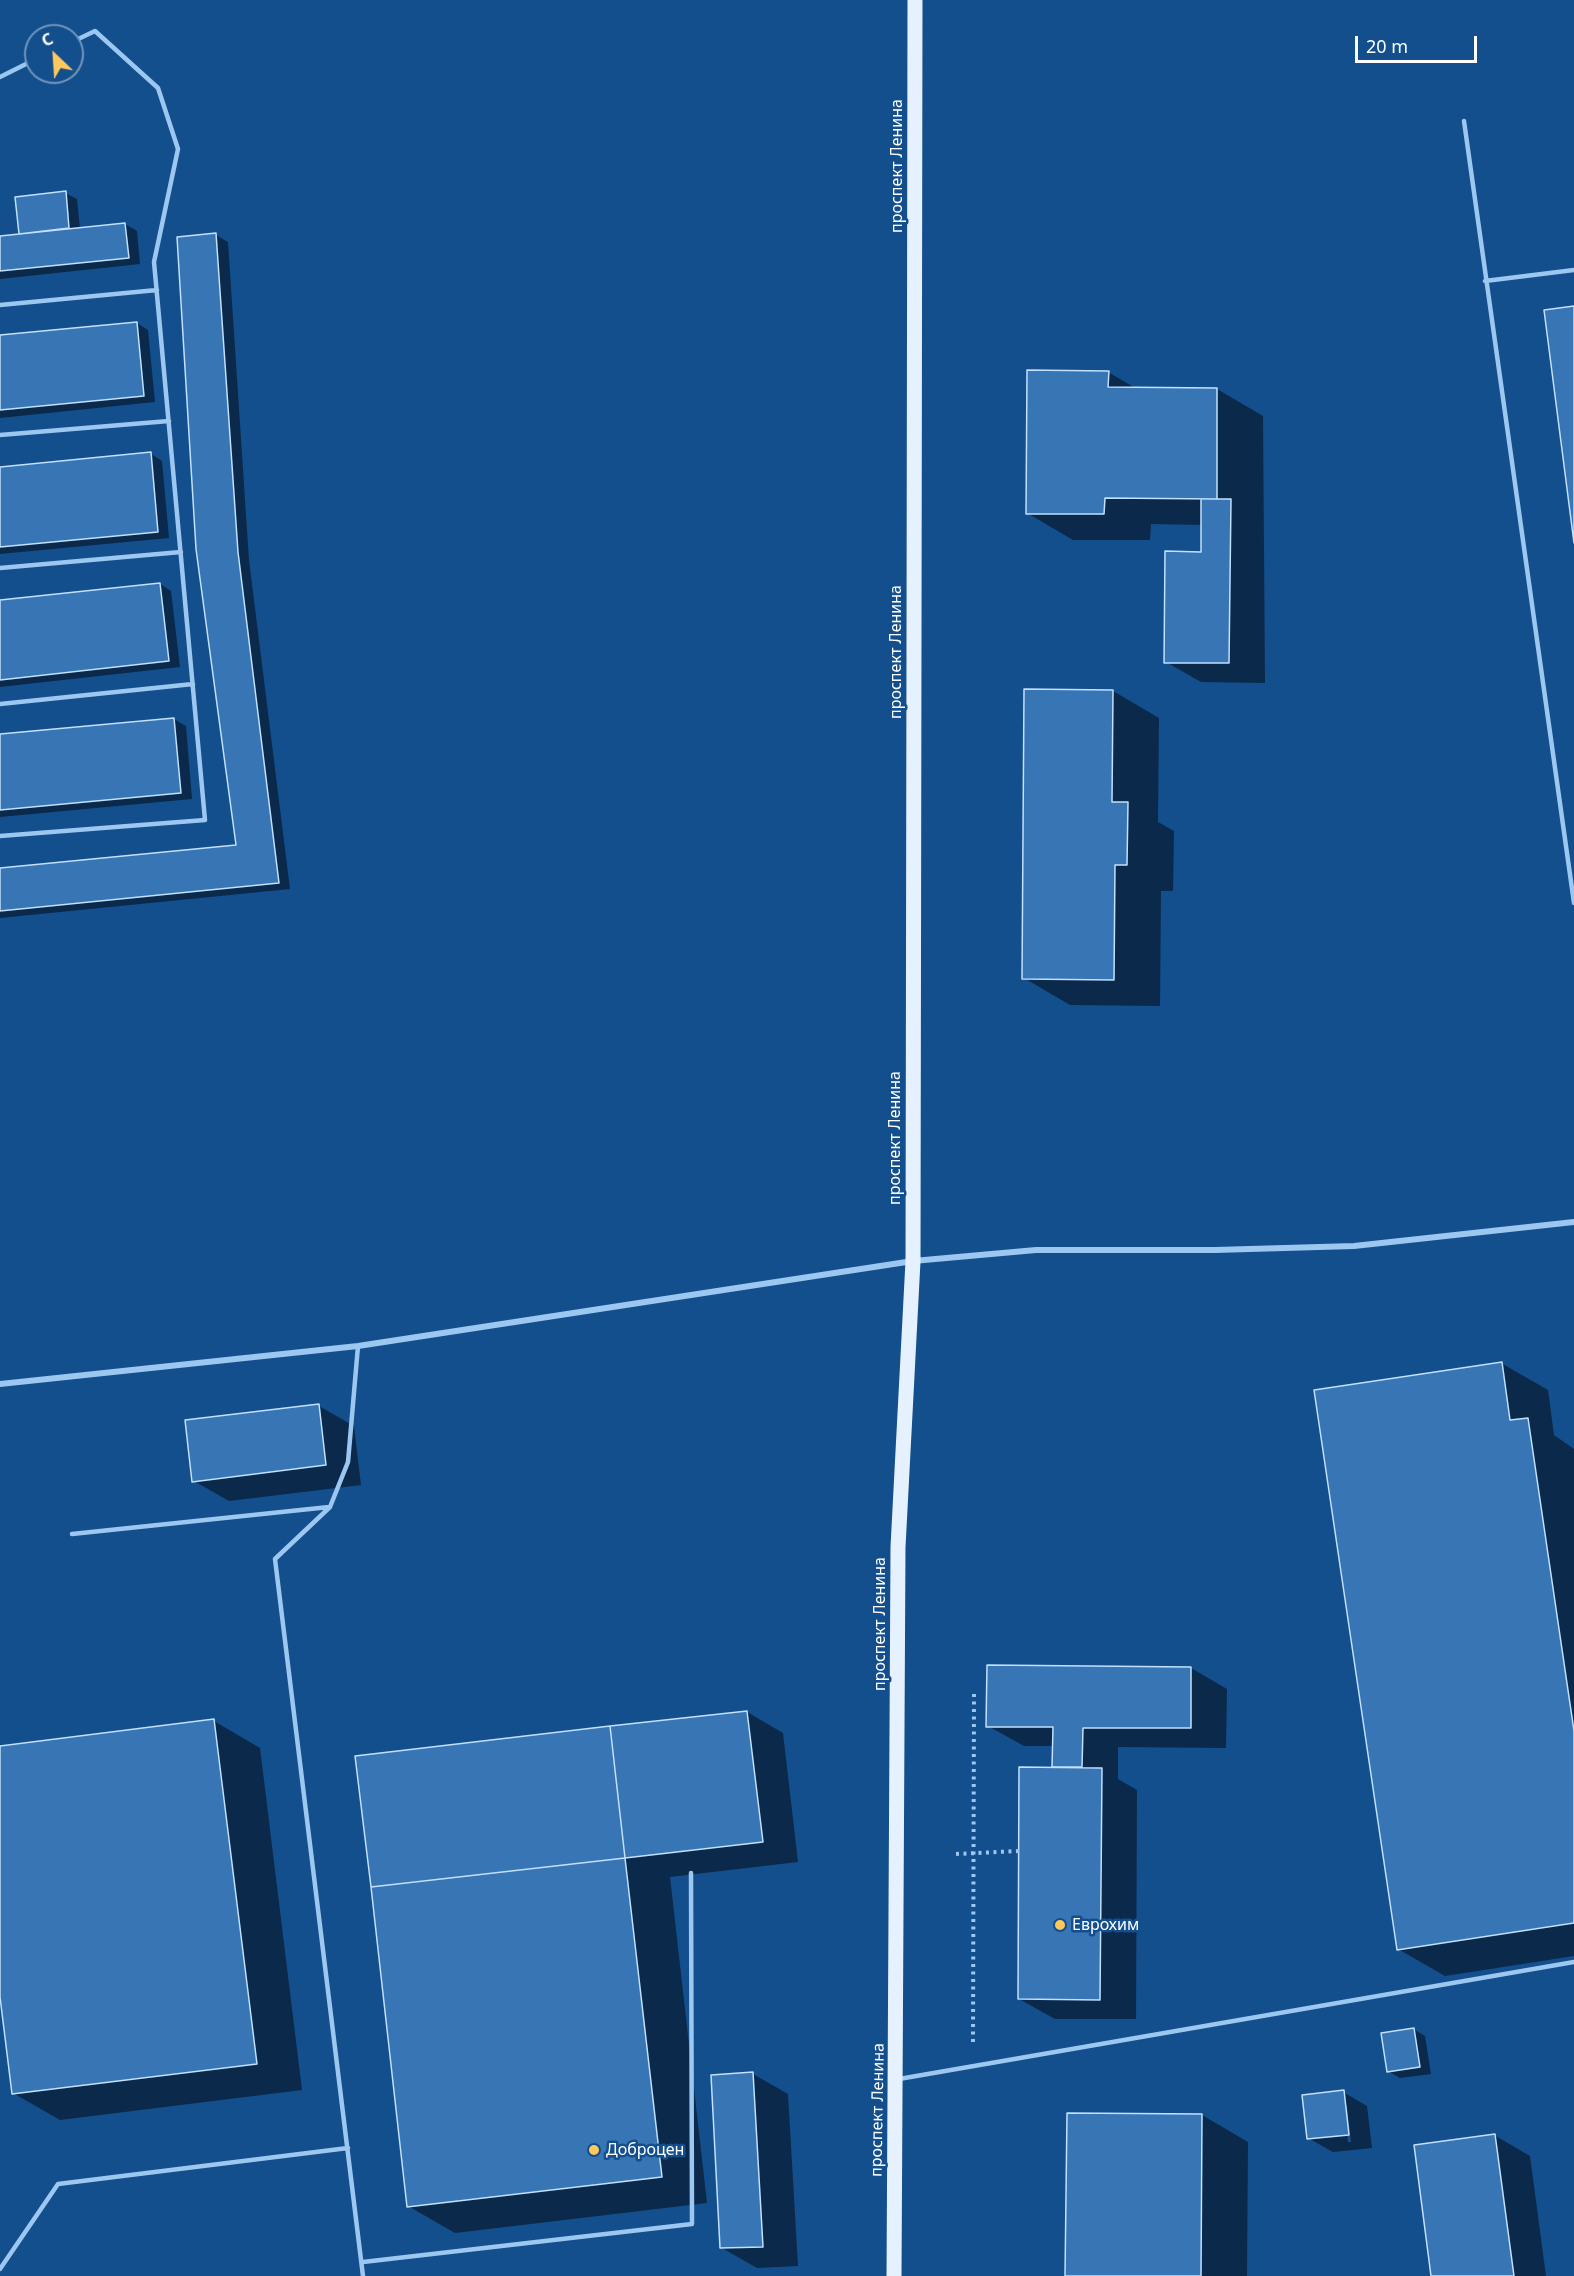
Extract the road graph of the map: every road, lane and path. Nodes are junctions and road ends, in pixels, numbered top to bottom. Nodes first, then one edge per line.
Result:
1 (915, 0) edge
2 (84, 36) edge
3 (24, 66) edge
4 (0, 77) edge
5 (1464, 121) dead end
6 (1574, 270) edge
7 (1485, 281) junction
8 (157, 290) junction
9 (0, 305) edge
10 (169, 421) junction
11 (0, 435) edge
12 (180, 552) junction
13 (0, 568) edge
14 (193, 684) junction
15 (0, 704) edge
16 (0, 836) edge
17 (1574, 903) edge
18 (1574, 1222) edge
19 (913, 1261) junction
20 (358, 1346) junction
21 (0, 1384) edge
22 (330, 1507) junction
23 (72, 1534) dead end
24 (974, 1692) dead end
25 (1018, 1851) dead end
26 (974, 1853) junction
27 (956, 1854) dead end
28 (691, 1873) dead end
29 (1574, 1962) edge
30 (973, 2066) junction
31 (897, 2079) junction
32 (348, 2148) junction
33 (363, 2262) junction
34 (0, 2269) edge
35 (363, 2276) edge
36 (894, 2276) edge

1 - 19 main road, проспект Ленина
2 - 8 lane
3 - 4 lane
5 - 7 lane
6 - 7 lane
7 - 17 lane
8 - 9 lane
8 - 10 lane
10 - 11 lane
10 - 12 lane
12 - 13 lane
12 - 14 lane
14 - 15 lane
14 - 16 lane
18 - 19 street
19 - 20 street
19 - 31 main road, проспект Ленина
20 - 21 street
20 - 22 lane
22 - 23 lane
22 - 32 lane
24 - 26 path
25 - 26 path
26 - 27 path
26 - 30 path
28 - 33 lane
29 - 30 lane
30 - 31 lane
31 - 36 main road, проспект Ленина
32 - 33 lane
32 - 34 lane
33 - 35 lane

